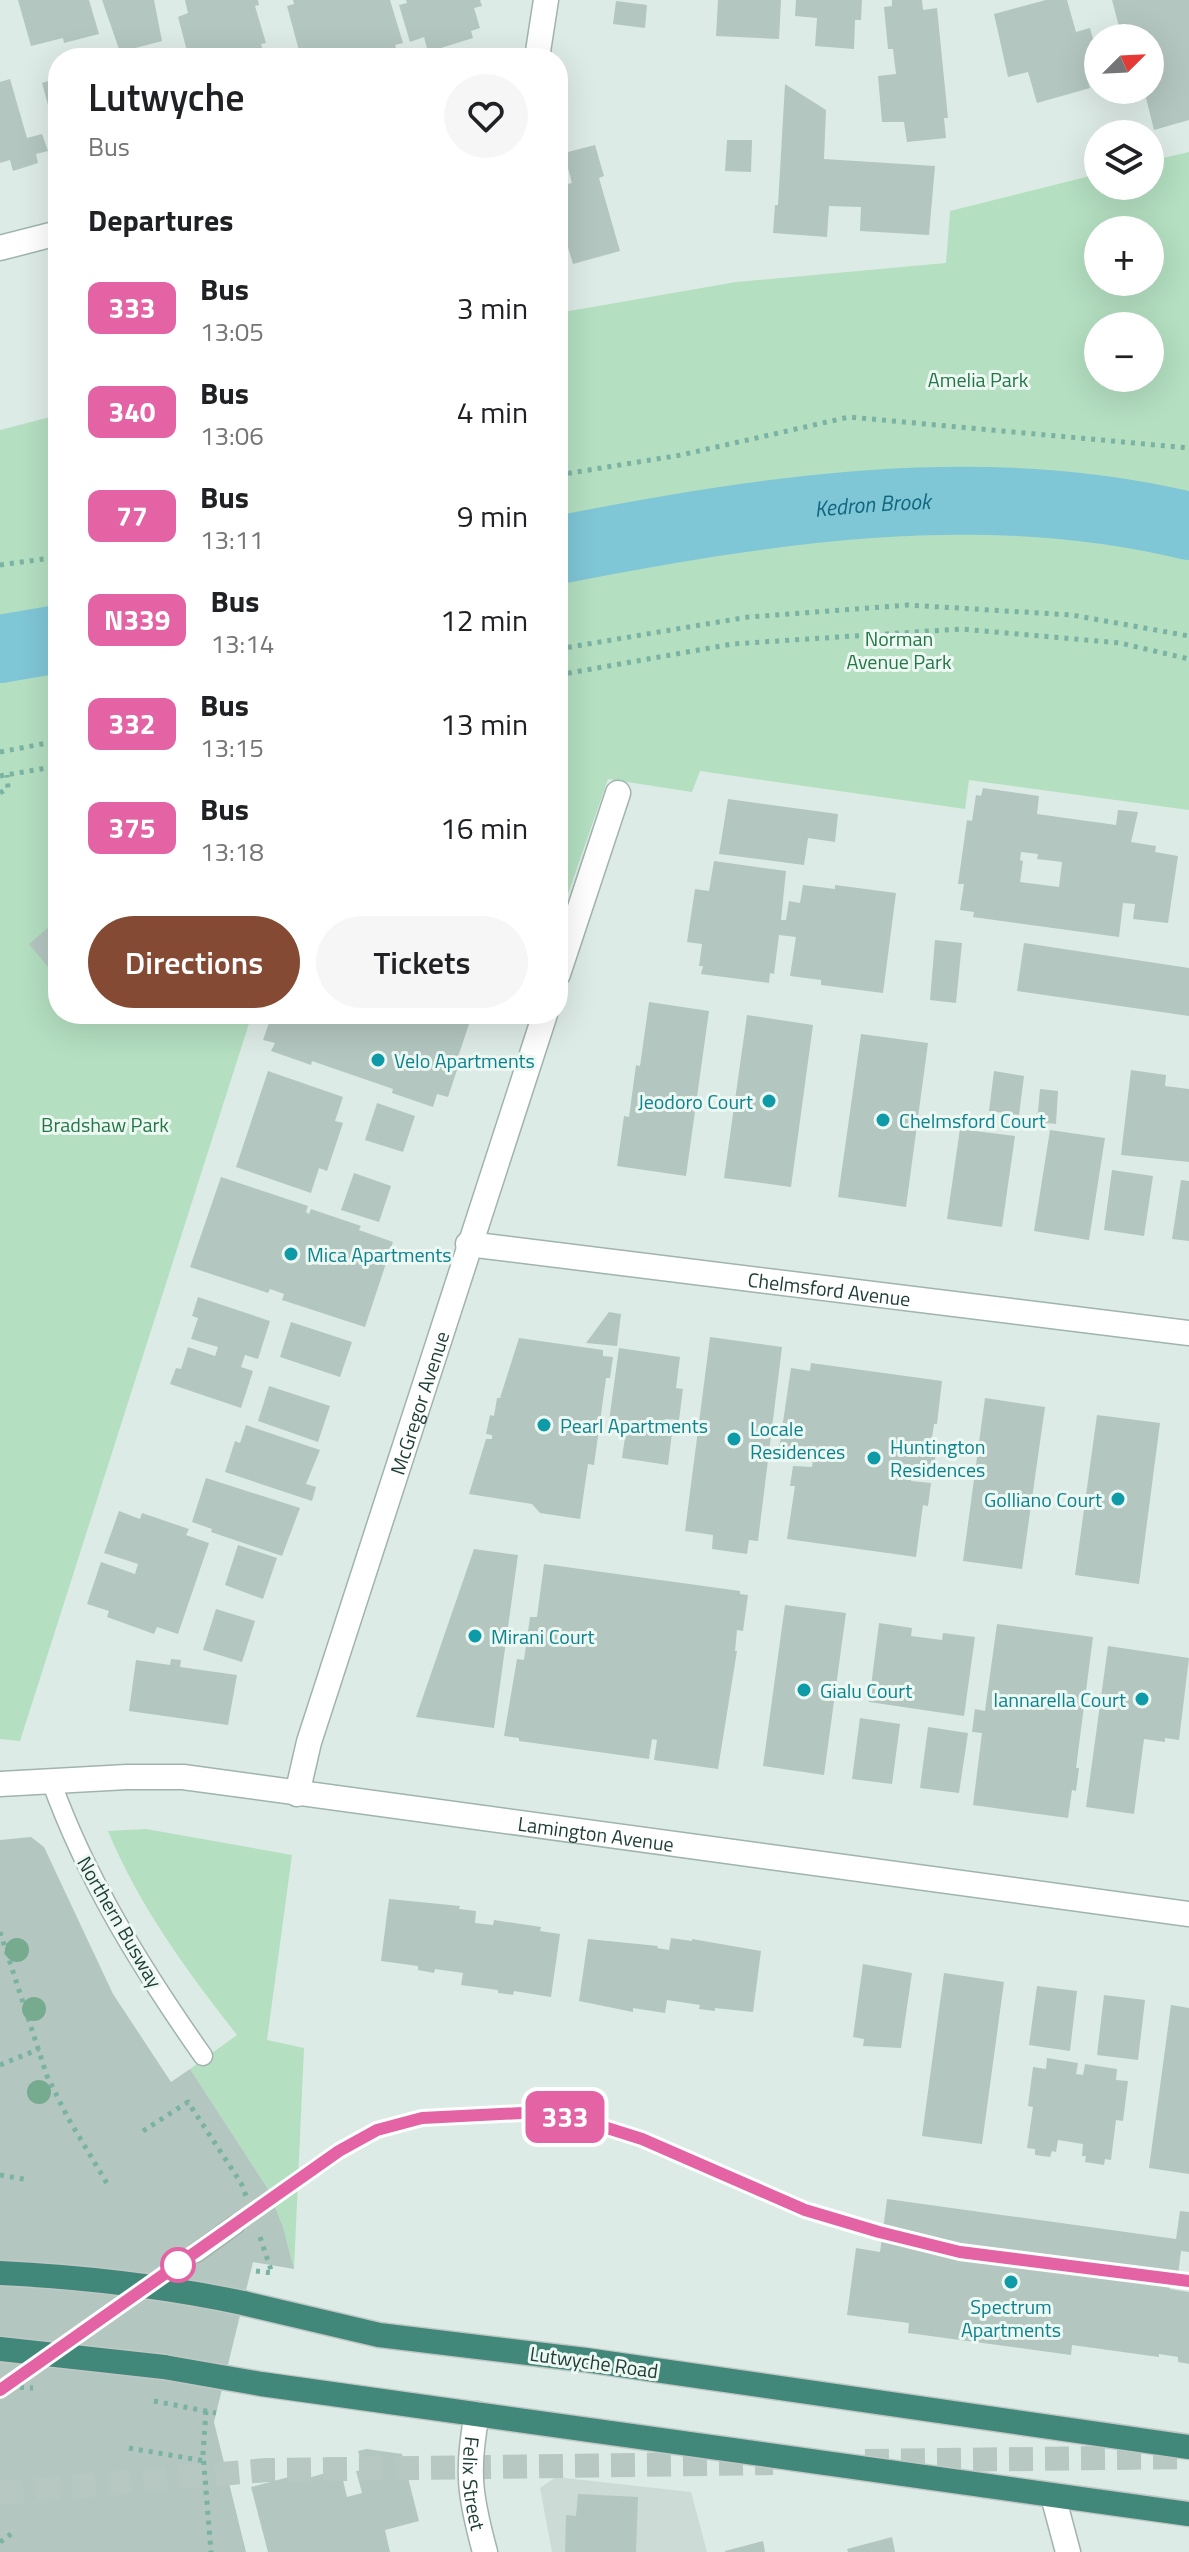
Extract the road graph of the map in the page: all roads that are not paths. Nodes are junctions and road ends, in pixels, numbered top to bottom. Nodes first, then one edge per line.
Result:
1 (546, 0) edge
2 (539, 48) edge
3 (48, 236) edge
4 (0, 248) edge
5 (618, 793) dead end
6 (568, 944) edge
7 (542, 1024) edge
8 (468, 1244) junction
9 (1189, 1333) edge
10 (51, 1781) junction
11 (0, 1784) edge
12 (297, 1794) junction
13 (1189, 1914) edge
14 (203, 2056) dead end
15 (235, 2225) dead end
16 (196, 2253) dead end
17 (0, 2273) edge
18 (0, 2349) edge
19 (477, 2414) junction
20 (1189, 2447) edge
21 (1053, 2496) junction
22 (1189, 2514) edge
23 (485, 2552) edge
24 (1068, 2552) edge

1 - 2 street
3 - 4 street
5 - 6 street
7 - 8 street, McGregor Avenue
8 - 9 street, Chelmsford Avenue
8 - 12 street, McGregor Avenue
10 - 11 street, Lamington Avenue
10 - 12 street, Lamington Avenue
10 - 14 lane, Northern Busway
12 - 13 street, Lamington Avenue
15 - 16 lane
17 - 20 highway, Lutwyche Road, bridge
18 - 19 highway, bridge
19 - 21 highway
19 - 23 street, Felix Street
21 - 22 highway
21 - 24 street

